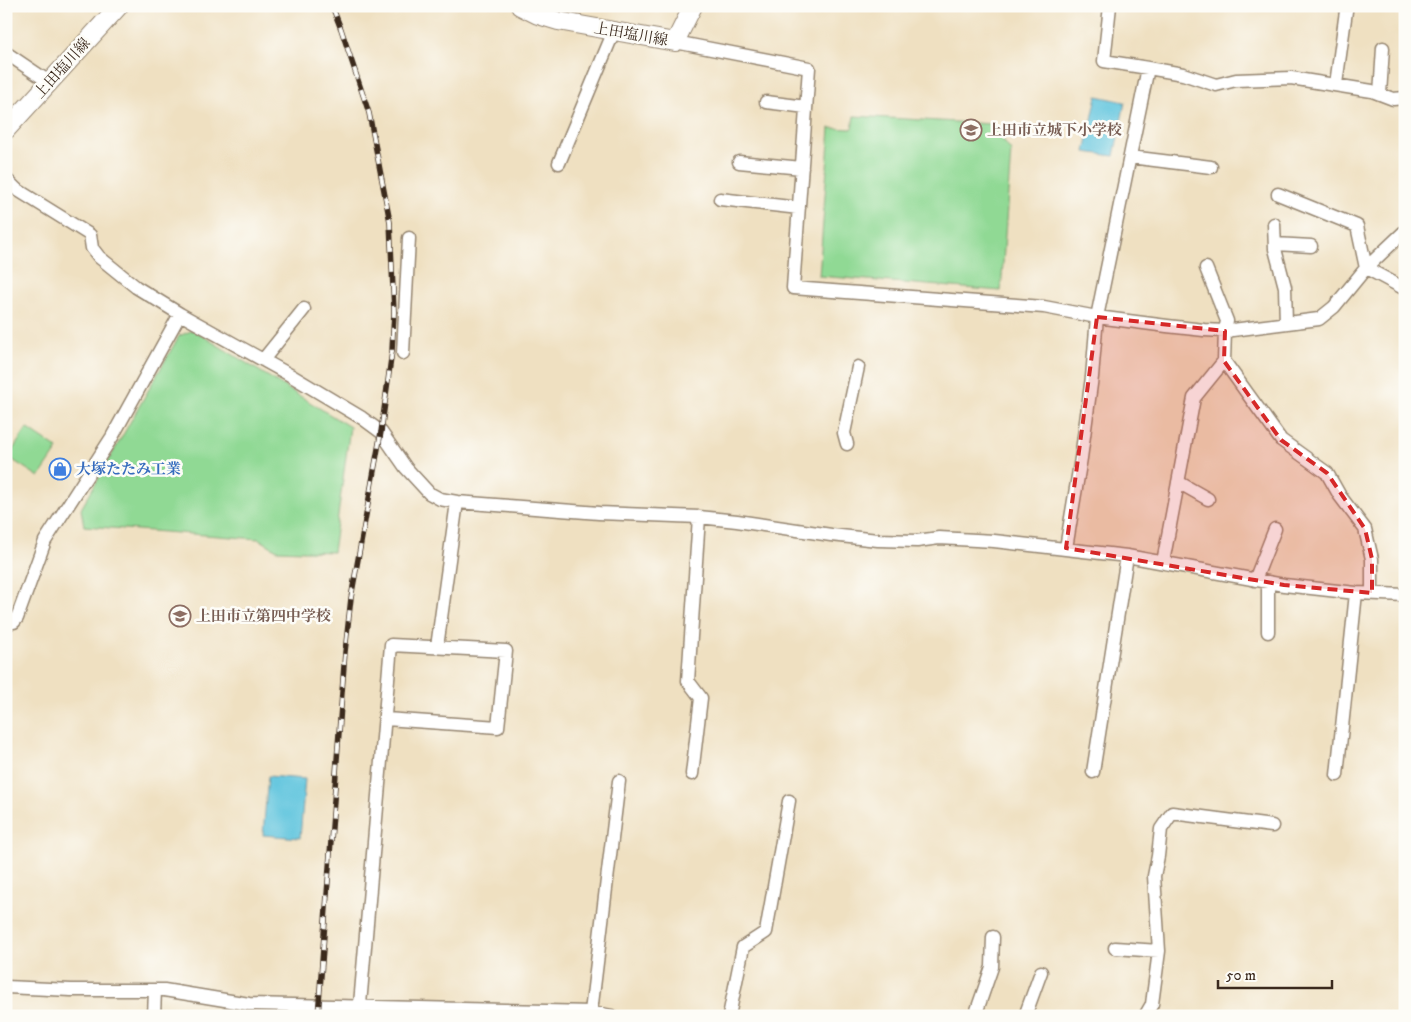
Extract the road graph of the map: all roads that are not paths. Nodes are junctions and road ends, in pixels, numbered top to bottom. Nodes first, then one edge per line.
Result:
1 (119, 6) edge
2 (520, 6) edge
3 (693, 6) edge
4 (1110, 6) edge
5 (1346, 11) dead end
6 (614, 31) junction
7 (675, 42) junction
8 (1383, 48) dead end
9 (6, 53) edge
10 (1148, 68) junction
11 (49, 82) junction
12 (1336, 84) junction
13 (1380, 94) junction
14 (1405, 98) edge
15 (766, 102) dead end
16 (806, 107) junction
17 (6, 130) edge
18 (1130, 157) junction
19 (739, 162) dead end
20 (559, 163) dead end
21 (1210, 167) dead end
22 (802, 168) junction
23 (6, 180) edge
24 (1278, 194) dead end
25 (720, 199) dead end
26 (799, 208) junction
27 (1274, 224) dead end
28 (1405, 231) edge
29 (409, 238) dead end
30 (1275, 244) junction
31 (1311, 246) dead end
32 (1206, 268) dead end
33 (1366, 268) junction
34 (1405, 288) edge
35 (304, 309) dead end
36 (180, 314) junction
37 (1098, 317) junction
38 (1286, 323) junction
39 (1225, 331) junction
40 (404, 353) dead end
41 (263, 360) junction
42 (1224, 361) junction
43 (858, 367) dead end
44 (847, 444) dead end
45 (1178, 482) junction
46 (1208, 499) dead end
47 (457, 502) junction
48 (699, 517) junction
49 (1275, 529) dead end
50 (1066, 548) junction
51 (1127, 556) junction
52 (1163, 562) junction
53 (1255, 580) junction
54 (1268, 582) junction
55 (1356, 593) junction
56 (1372, 593) junction
57 (1405, 595) edge
58 (6, 622) edge
59 (1268, 632) dead end
60 (437, 648) junction
61 (386, 719) junction
62 (1093, 772) dead end
63 (692, 774) dead end
64 (1338, 775) dead end
65 (619, 780) dead end
66 (789, 801) dead end
67 (1272, 826) dead end
68 (993, 937) dead end
69 (1116, 948) dead end
70 (1159, 951) junction
71 (1041, 972) dead end
72 (6, 988) edge
73 (155, 990) junction
74 (359, 1011) edge
75 (591, 1012) junction
76 (154, 1016) edge
77 (610, 1016) edge
78 (729, 1016) edge
79 (975, 1016) edge
80 (1026, 1016) edge
81 (1146, 1016) edge

1 - 11 main road, 上田塩川線
2 - 6 main road, 上田塩川線
3 - 7 main road, 上田塩川線
4 - 10 street
5 - 12 street
6 - 7 main road, 上田塩川線
6 - 20 street
7 - 16 street
8 - 13 street
9 - 11 street
10 - 12 street
10 - 18 street
11 - 17 main road, 上田塩川線
12 - 13 street
13 - 14 street
15 - 16 street
16 - 22 street
18 - 21 street
18 - 37 street
19 - 22 street
22 - 26 street
23 - 36 street
24 - 33 street
25 - 26 street
26 - 37 street
27 - 30 street
28 - 33 street
29 - 40 street
30 - 31 street
30 - 38 street
32 - 39 street
33 - 34 street
33 - 38 street
35 - 41 street
36 - 41 street
36 - 58 street
37 - 39 street
37 - 50 street
38 - 39 street
39 - 42 street
41 - 47 street
42 - 45 street
42 - 56 street
43 - 44 street
45 - 46 street
45 - 52 street
47 - 48 street
47 - 60 street
48 - 50 street
48 - 63 street
49 - 53 street
50 - 51 street
51 - 52 street
51 - 62 street
52 - 53 street
53 - 54 street
54 - 55 street
54 - 59 street
55 - 56 street
55 - 64 street
56 - 57 street
60 - 61 street
60 - 61 street
61 - 74 street
65 - 75 street
66 - 78 street
67 - 70 street
68 - 79 street
69 - 70 street
70 - 81 street
71 - 80 street
72 - 73 street
73 - 74 street
73 - 76 street
74 - 75 street
75 - 77 street

